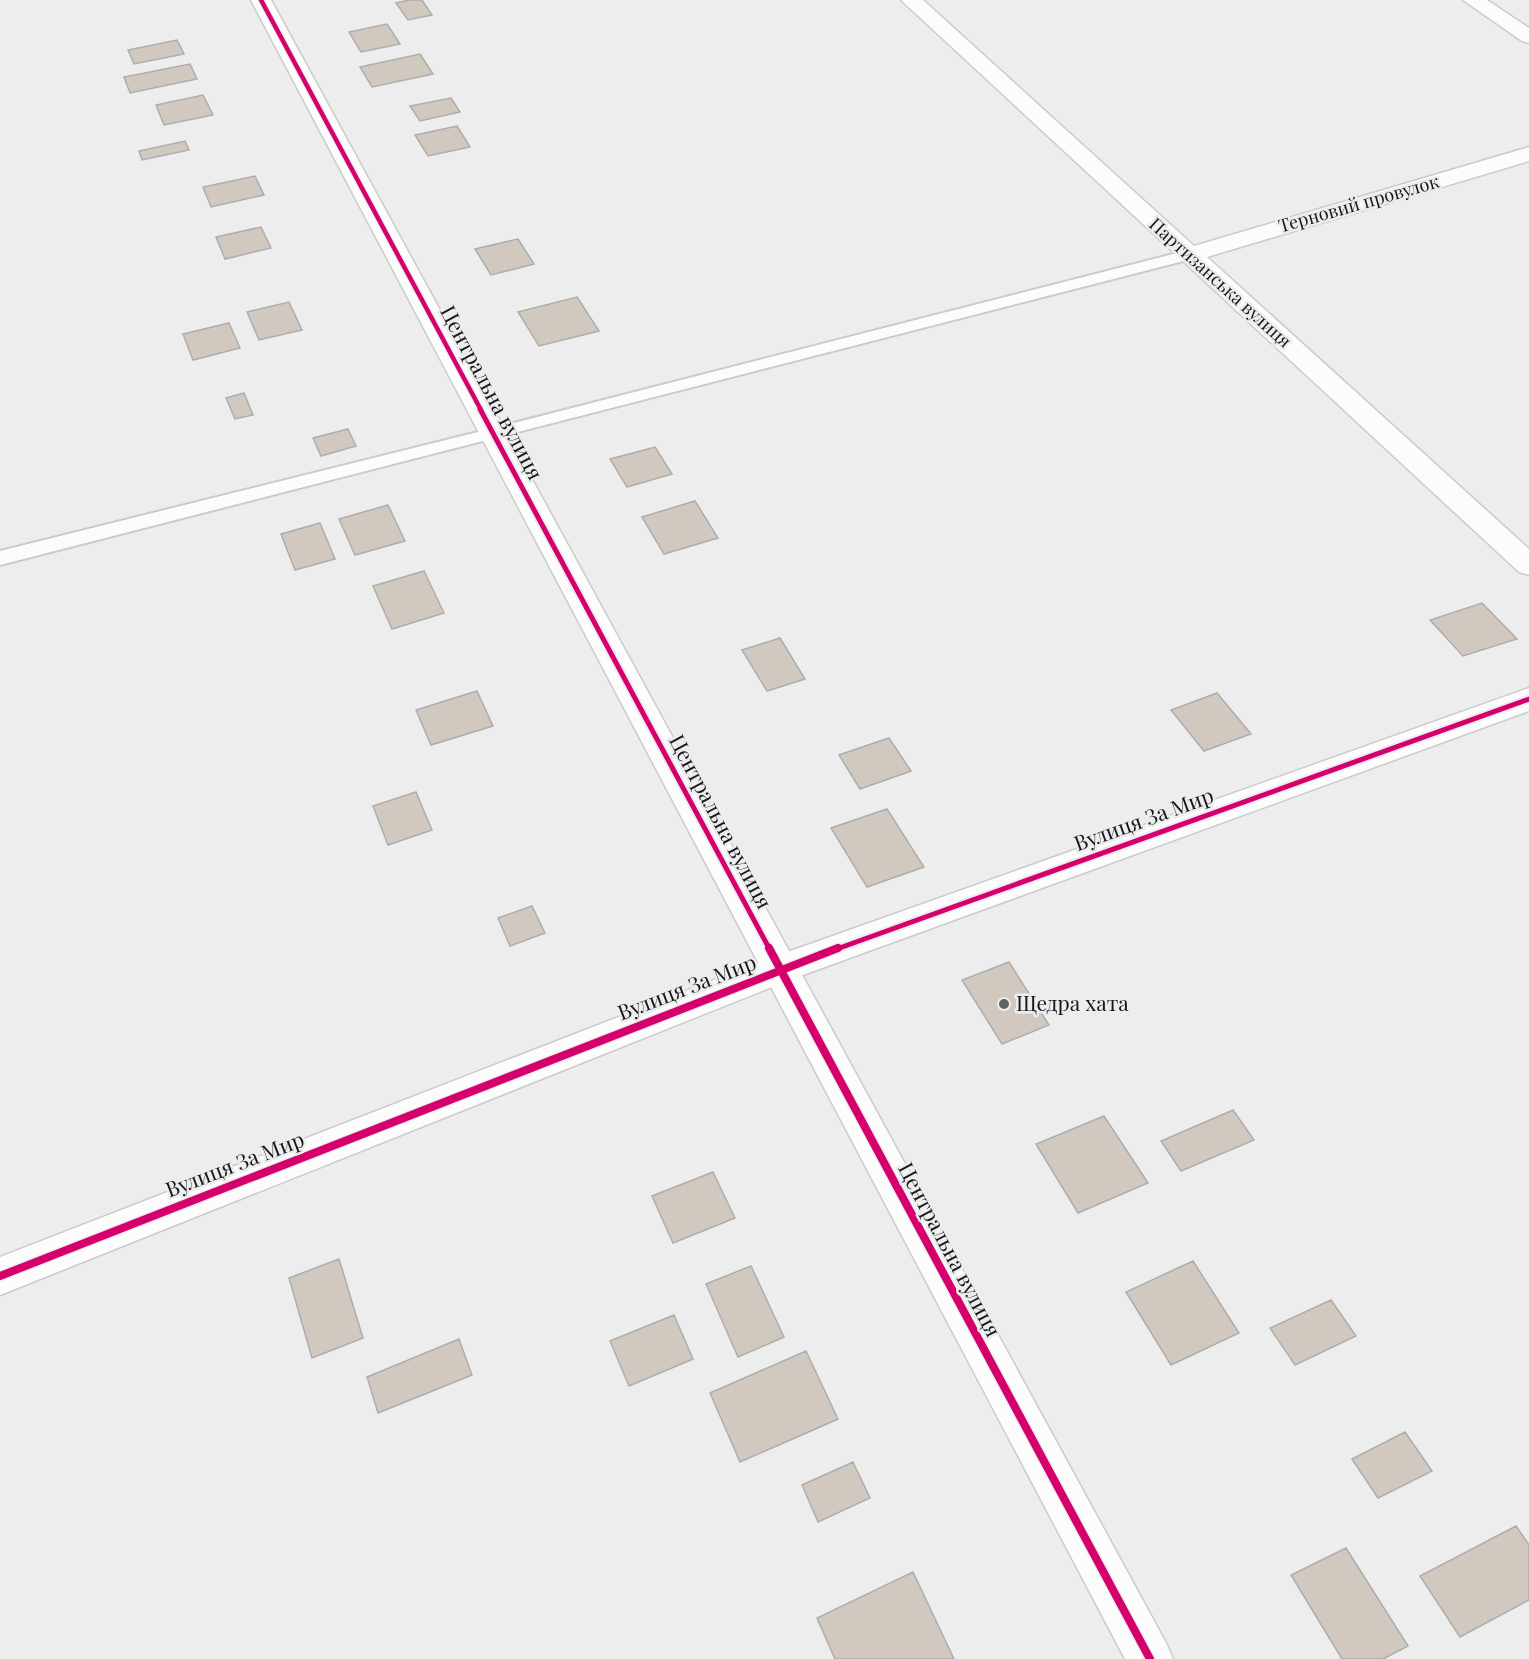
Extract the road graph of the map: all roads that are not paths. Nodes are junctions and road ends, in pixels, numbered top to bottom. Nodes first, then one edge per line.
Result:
1 (261, 0) edge
2 (911, 0) edge
3 (1473, 0) edge
4 (1529, 37) edge
5 (1529, 154) edge
6 (1189, 255) junction
7 (494, 434) junction
8 (0, 558) edge
9 (1529, 565) edge
10 (1529, 699) edge
11 (780, 969) junction
12 (0, 1276) edge
13 (1150, 1659) edge

1 - 7 street, Центральна вулиця
2 - 6 street, Партизанська вулиця
3 - 4 street
5 - 6 street, Терновий провулок
6 - 7 lane
6 - 9 street, Партизанська вулиця
7 - 8 lane
7 - 11 street, Центральна вулиця
10 - 11 street, Вулиця За Мир
11 - 12 street, Вулиця За Мир
11 - 13 street, Центральна вулиця

